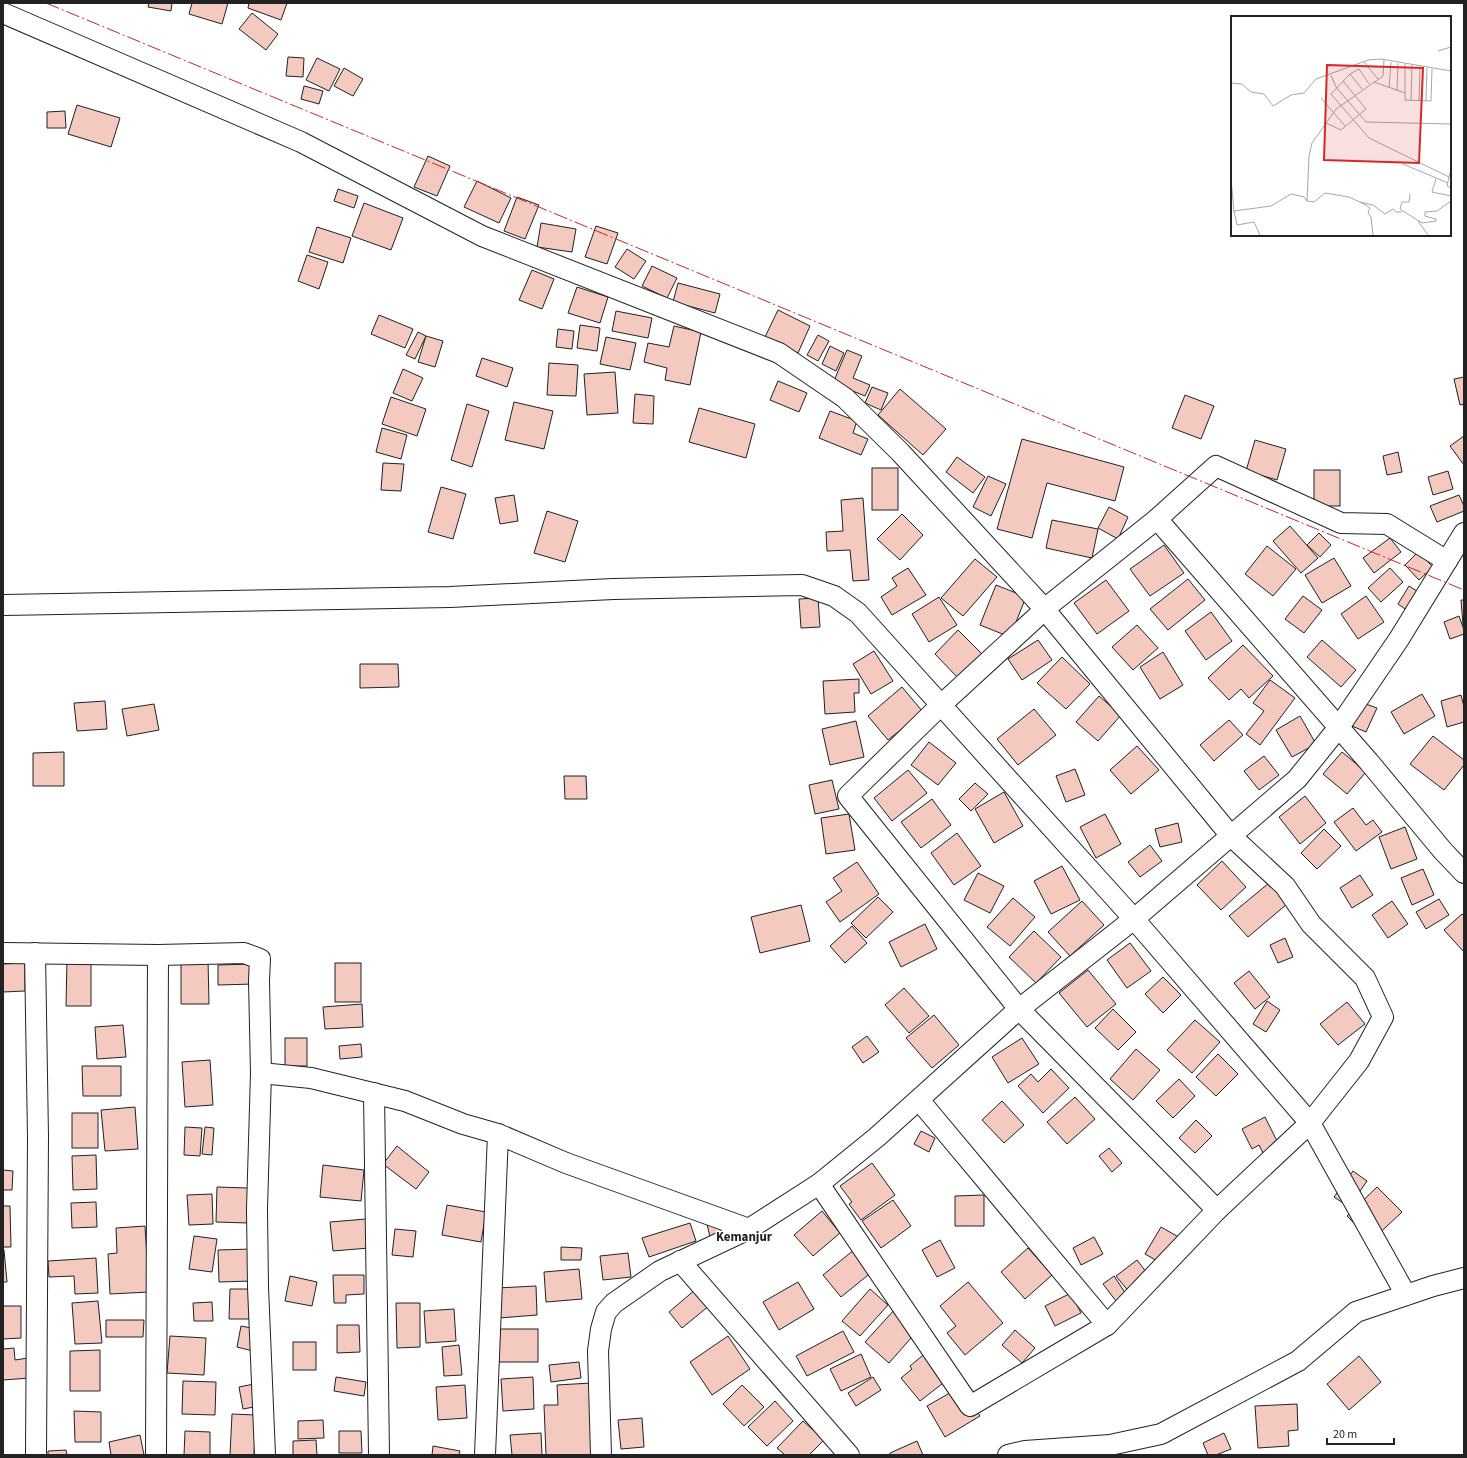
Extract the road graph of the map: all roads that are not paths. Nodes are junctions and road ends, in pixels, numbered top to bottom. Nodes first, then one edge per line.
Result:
1 (3, 13) edge
2 (1158, 518) junction
3 (1464, 533) edge
4 (1447, 561) junction
5 (3, 605) edge
6 (1045, 610) junction
7 (941, 705) junction
8 (1339, 727) junction
9 (1231, 836) junction
10 (1464, 873) edge
11 (1134, 919) junction
12 (35, 953) junction
13 (3, 954) edge
14 (158, 955) junction
15 (1019, 1009) junction
16 (261, 1073) junction
17 (374, 1094) junction
18 (919, 1100) junction
19 (1310, 1123) junction
20 (498, 1134) junction
21 (819, 1184) junction
22 (1217, 1210) junction
23 (749, 1229) junction
24 (680, 1261) junction
25 (1464, 1278) edge
26 (1406, 1295) junction
27 (1107, 1325) junction
28 (36, 1455) edge
29 (156, 1455) edge
30 (265, 1455) edge
31 (379, 1455) edge
32 (485, 1455) edge
33 (601, 1455) edge
34 (849, 1455) edge
35 (1008, 1455) edge

1 - 6 street
2 - 4 street
2 - 6 street
2 - 8 street
3 - 4 street
4 - 8 street
5 - 7 street
6 - 7 street
6 - 9 street
7 - 11 street
7 - 15 street
8 - 9 street
8 - 10 street
9 - 11 street
9 - 19 street
11 - 15 street
11 - 19 street
12 - 13 street
12 - 14 street
12 - 28 street
14 - 16 street
14 - 29 street
15 - 18 street
15 - 22 street
16 - 17 street
16 - 30 street
17 - 20 street
17 - 31 street
18 - 21 street
18 - 27 street
19 - 22 street
19 - 26 street
20 - 23 street
20 - 32 street
21 - 23 street
21 - 27 street
22 - 27 street
23 - 24 street
24 - 33 street
24 - 34 street
25 - 26 street
26 - 35 street

